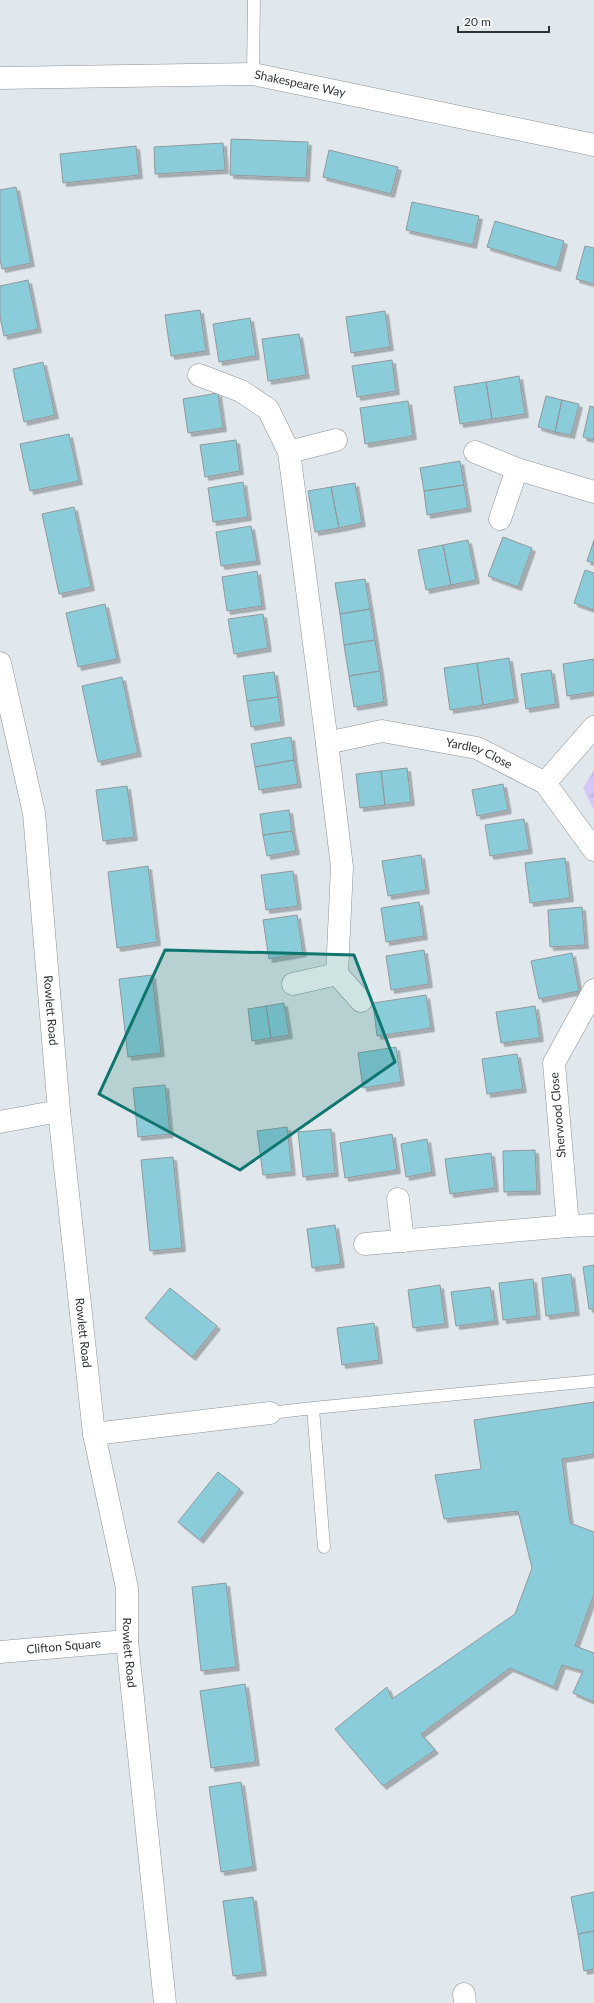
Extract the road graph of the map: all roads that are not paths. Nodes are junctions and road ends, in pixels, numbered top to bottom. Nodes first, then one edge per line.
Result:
1 (254, 0) edge
2 (253, 74) junction
3 (0, 78) edge
4 (594, 145) edge
5 (199, 375) dead end
6 (336, 440) dead end
7 (289, 452) junction
8 (475, 452) dead end
9 (517, 469) junction
10 (594, 492) edge
11 (500, 519) dead end
12 (0, 664) edge
13 (594, 727) edge
14 (327, 743) junction
15 (545, 783) junction
16 (594, 850) edge
17 (337, 974) junction
18 (293, 984) dead end
19 (594, 990) edge
20 (361, 1001) dead end
21 (59, 1111) junction
22 (0, 1122) edge
23 (398, 1200) dead end
24 (594, 1225) edge
25 (568, 1226) junction
26 (403, 1241) junction
27 (365, 1244) dead end
28 (594, 1382) edge
29 (313, 1408) junction
30 (270, 1413) joint
31 (94, 1434) junction
32 (324, 1547) dead end
33 (127, 1641) junction
34 (0, 1652) edge
35 (164, 2003) edge

1 - 2 lane
2 - 3 street, Shakespeare Way
2 - 4 street, Shakespeare Way
5 - 7 street
6 - 7 street
7 - 14 street
8 - 9 street
9 - 10 street
9 - 11 street
12 - 21 street, Rowlett Road
13 - 15 street
14 - 15 street, Yardley Close
14 - 17 street
15 - 16 street, Yardley Close
17 - 18 street
17 - 20 street
19 - 25 street, Sherwood Close
21 - 22 street
21 - 31 street, Rowlett Road
23 - 26 street
24 - 25 street
25 - 26 street
26 - 27 street
28 - 29 lane
29 - 30 lane
29 - 32 lane
30 - 31 street
31 - 33 street, Rowlett Road
33 - 34 street, Clifton Square
33 - 35 street, Rowlett Road

